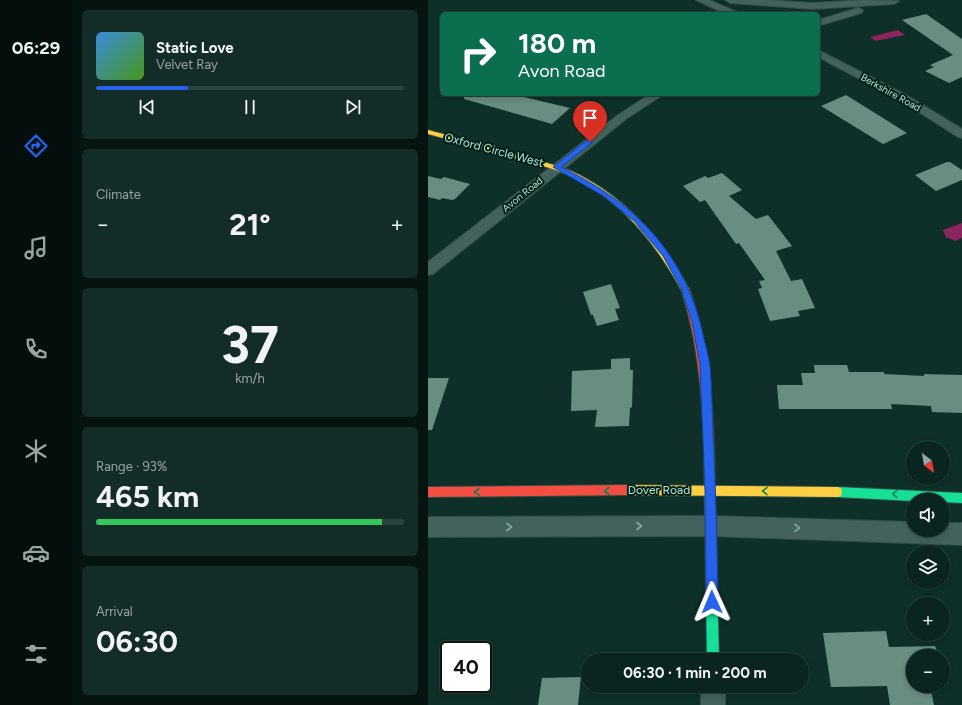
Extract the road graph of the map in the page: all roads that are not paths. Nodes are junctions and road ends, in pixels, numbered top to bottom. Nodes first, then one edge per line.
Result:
1 (701, 0) edge
2 (730, 0) edge
3 (898, 1) edge
4 (729, 12) edge
5 (820, 22) edge
6 (820, 54) edge
7 (655, 96) edge
8 (428, 132) edge
9 (962, 134) edge
10 (557, 167) junction
11 (428, 270) edge
12 (710, 490) junction
13 (428, 492) edge
14 (962, 498) edge
15 (710, 526) junction
16 (428, 527) edge
17 (962, 534) edge
18 (713, 653) edge
19 (713, 693) edge
20 (714, 705) edge

1 - 4 street
2 - 3 street
3 - 5 street
6 - 9 street, Berkshire Road
7 - 10 street, Avon Road
8 - 10 street, Oxford Circle West
10 - 11 street, Avon Road
10 - 12 street, Oxford Circle West
12 -> 13 street, Dover Road
14 -> 12 street, Dover Road
12 - 15 street, Oxford Circle West
16 -> 15 street
15 -> 17 street
15 - 18 street, Oxford Circle West
19 - 20 street

